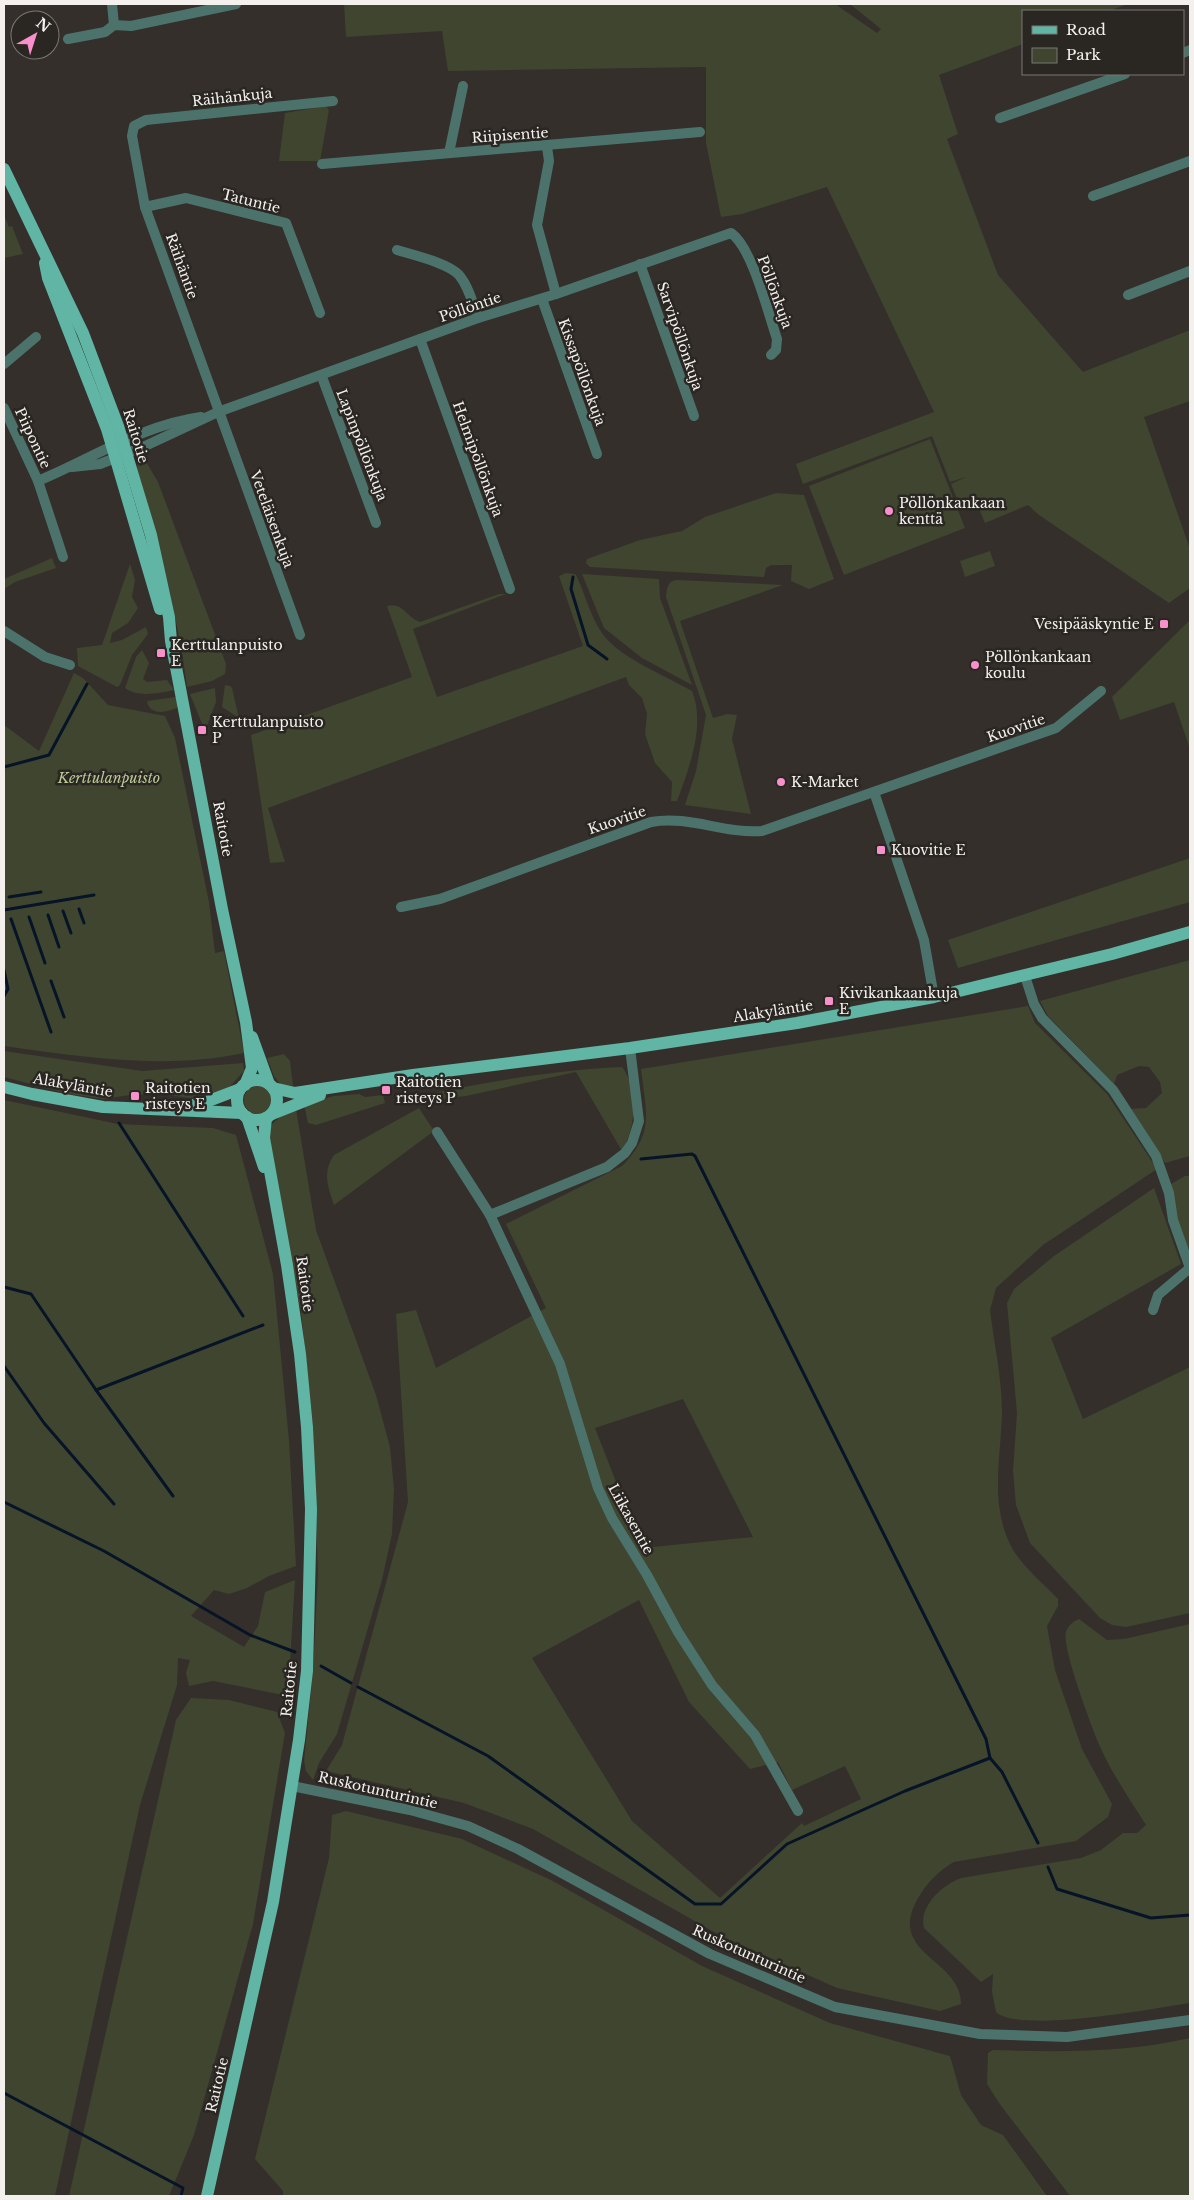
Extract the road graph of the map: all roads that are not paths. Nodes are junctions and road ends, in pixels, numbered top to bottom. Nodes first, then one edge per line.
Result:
1 (112, 4) edge
2 (236, 4) edge
3 (114, 25) junction
4 (68, 39) dead end
5 (1122, 75) edge
6 (463, 86) dead end
7 (333, 101) dead end
8 (1000, 118) dead end
9 (134, 126) joint
10 (700, 132) dead end
11 (547, 147) junction
12 (449, 153) junction
13 (1190, 161) edge
14 (322, 164) dead end
15 (4, 169) edge
16 (1094, 196) dead end
17 (146, 207) junction
18 (738, 238) joint
19 (397, 250) dead end
20 (640, 264) junction
21 (1190, 271) edge
22 (556, 294) junction
23 (1128, 295) dead end
24 (542, 298) junction
25 (320, 313) dead end
26 (478, 318) junction
27 (36, 337) dead end
28 (420, 339) junction
29 (770, 355) dead end
30 (4, 364) edge
31 (322, 377) junction
32 (4, 408) edge
33 (215, 414) junction
34 (694, 416) dead end
35 (119, 450) junction
36 (597, 454) dead end
37 (38, 481) junction
38 (376, 523) dead end
39 (63, 557) dead end
40 (510, 589) dead end
41 (4, 630) edge
42 (300, 635) dead end
43 (70, 665) dead end
44 (1101, 691) dead end
45 (874, 792) junction
46 (401, 907) dead end
47 (1190, 932) edge
48 (1025, 976) junction
49 (934, 997) junction
50 (246, 1022) junction
51 (630, 1048) junction
52 (354, 1084) junction
53 (271, 1086) junction
54 (4, 1087) edge
55 (243, 1087) junction
56 (168, 1110) junction
57 (244, 1115) junction
58 (269, 1116) junction
59 (437, 1132) dead end
60 (276, 1204) junction
61 (490, 1215) junction
62 (1152, 1310) dead end
63 (292, 1786) junction
64 (798, 1811) dead end
65 (1190, 2020) edge
66 (213, 2170) junction
67 (203, 2196) edge
68 (208, 2196) edge

1 - 3 street
2 - 3 street
3 - 4 street
5 - 8 street
6 - 12 street
7 - 9 street, Räihänkuja
9 - 17 street, Räihäntie
10 - 11 street, Riipisentie
11 - 12 street, Riipisentie
11 - 22 street
12 - 14 street, Riipisentie
13 - 16 street
15 - 35 main road, Raitotie
17 - 25 street, Tatuntie
17 - 33 street, Räihäntie
18 - 20 street, Pöllöntie
18 - 29 street, Pöllönkuja
19 - 26 street
20 - 22 street, Pöllöntie
20 - 34 street, Sarvipöllönkuja
21 - 23 street
22 - 24 street, Pöllöntie
24 - 26 street, Pöllöntie
24 - 36 street, Kissapöllönkuja
26 - 28 street, Pöllöntie
27 - 30 street
28 - 31 street, Pöllöntie
28 - 40 street, Helmipöllönkuja
31 - 33 street, Pöllöntie
31 - 38 street, Lapinpöllönkuja
32 - 37 street, Piipontie
33 - 35 street, Pöllöntie
33 - 42 street, Veteläisenkuja
35 - 37 street, Piipontie
35 - 50 main road, Raitotie
37 - 39 street, Piipontie
41 - 43 street
44 - 45 street, Kuovitie
45 - 46 street, Kuovitie
45 - 49 street
47 - 48 main road, Alakyläntie
48 - 49 main road, Alakyläntie
48 - 62 street
49 - 51 main road, Alakyläntie
50 - 53 main road, Raitotie
50 - 55 main road, Raitotie
51 - 52 main road, Alakyläntie
51 - 61 street
52 - 53 main road, Alakyläntie
52 - 58 main road, Alakyläntie
53 - 55 main road
53 - 58 main road
54 - 56 main road, Alakyläntie
55 - 56 main road, Alakyläntie
55 - 57 main road
56 - 57 main road, Alakyläntie
57 - 58 main road
57 - 60 main road, Raitotie
58 - 60 main road, Raitotie
59 - 61 street, Liikasentie
60 - 63 main road, Raitotie
61 - 64 street, Liikasentie
63 - 65 street, Ruskotunturintie
63 - 66 main road, Raitotie
66 - 67 main road, Raitotie
66 - 68 main road, Raitotie

